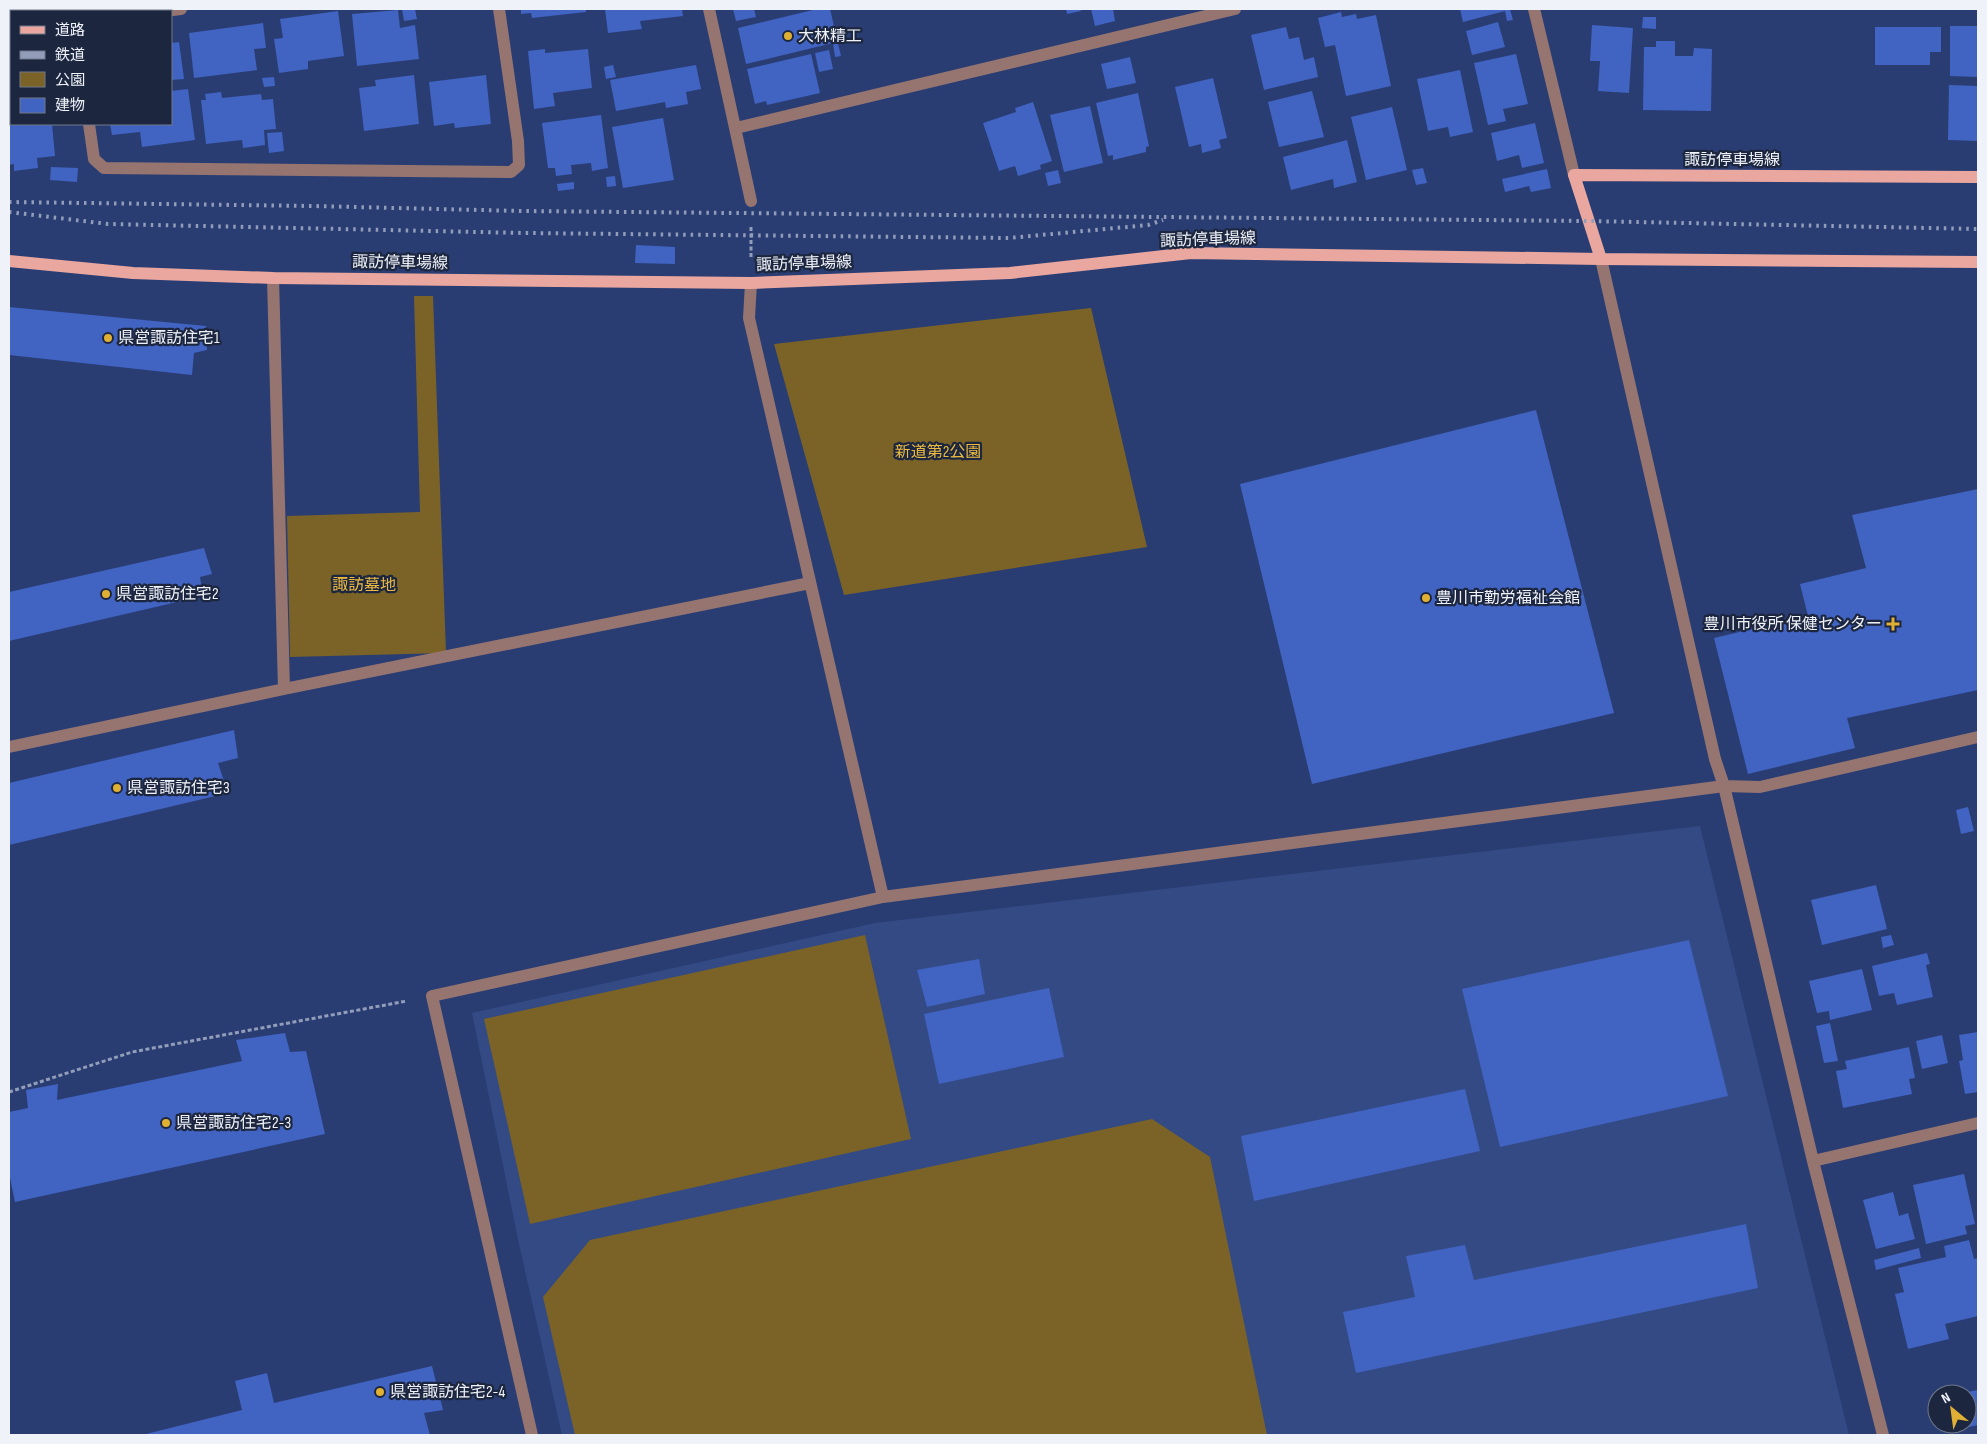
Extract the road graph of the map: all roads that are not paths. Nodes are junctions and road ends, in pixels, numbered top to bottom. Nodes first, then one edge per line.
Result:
1 (499, 9) edge
2 (709, 9) edge
3 (1235, 9) edge
4 (1534, 9) edge
5 (90, 125) edge
6 (736, 128) junction
7 (1574, 175) junction
8 (1978, 177) edge
9 (751, 201) road end
10 (1601, 259) junction
11 (9, 261) edge
12 (1978, 262) edge
13 (273, 278) junction
14 (751, 283) junction
15 (810, 583) junction
16 (284, 689) junction
17 (1978, 737) edge
18 (9, 747) edge
19 (1724, 786) junction
20 (883, 897) junction
21 (1978, 1123) edge
22 (1813, 1161) junction
23 (532, 1435) edge
24 (1883, 1435) edge

1 - 5 street
2 - 6 street
3 - 6 street
4 - 7 street
6 - 9 street
7 - 8 main road, 諏訪停車場線
7 - 10 main road
10 - 12 main road, 諏訪停車場線
10 - 14 main road, 諏訪停車場線
10 - 19 street
11 - 13 main road, 諏訪停車場線
13 - 14 main road, 諏訪停車場線
13 - 16 street
14 - 15 street
15 - 16 street
15 - 20 street
16 - 18 street
17 - 19 street
19 - 20 street
19 - 22 street
20 - 23 street
21 - 22 street
22 - 24 street

